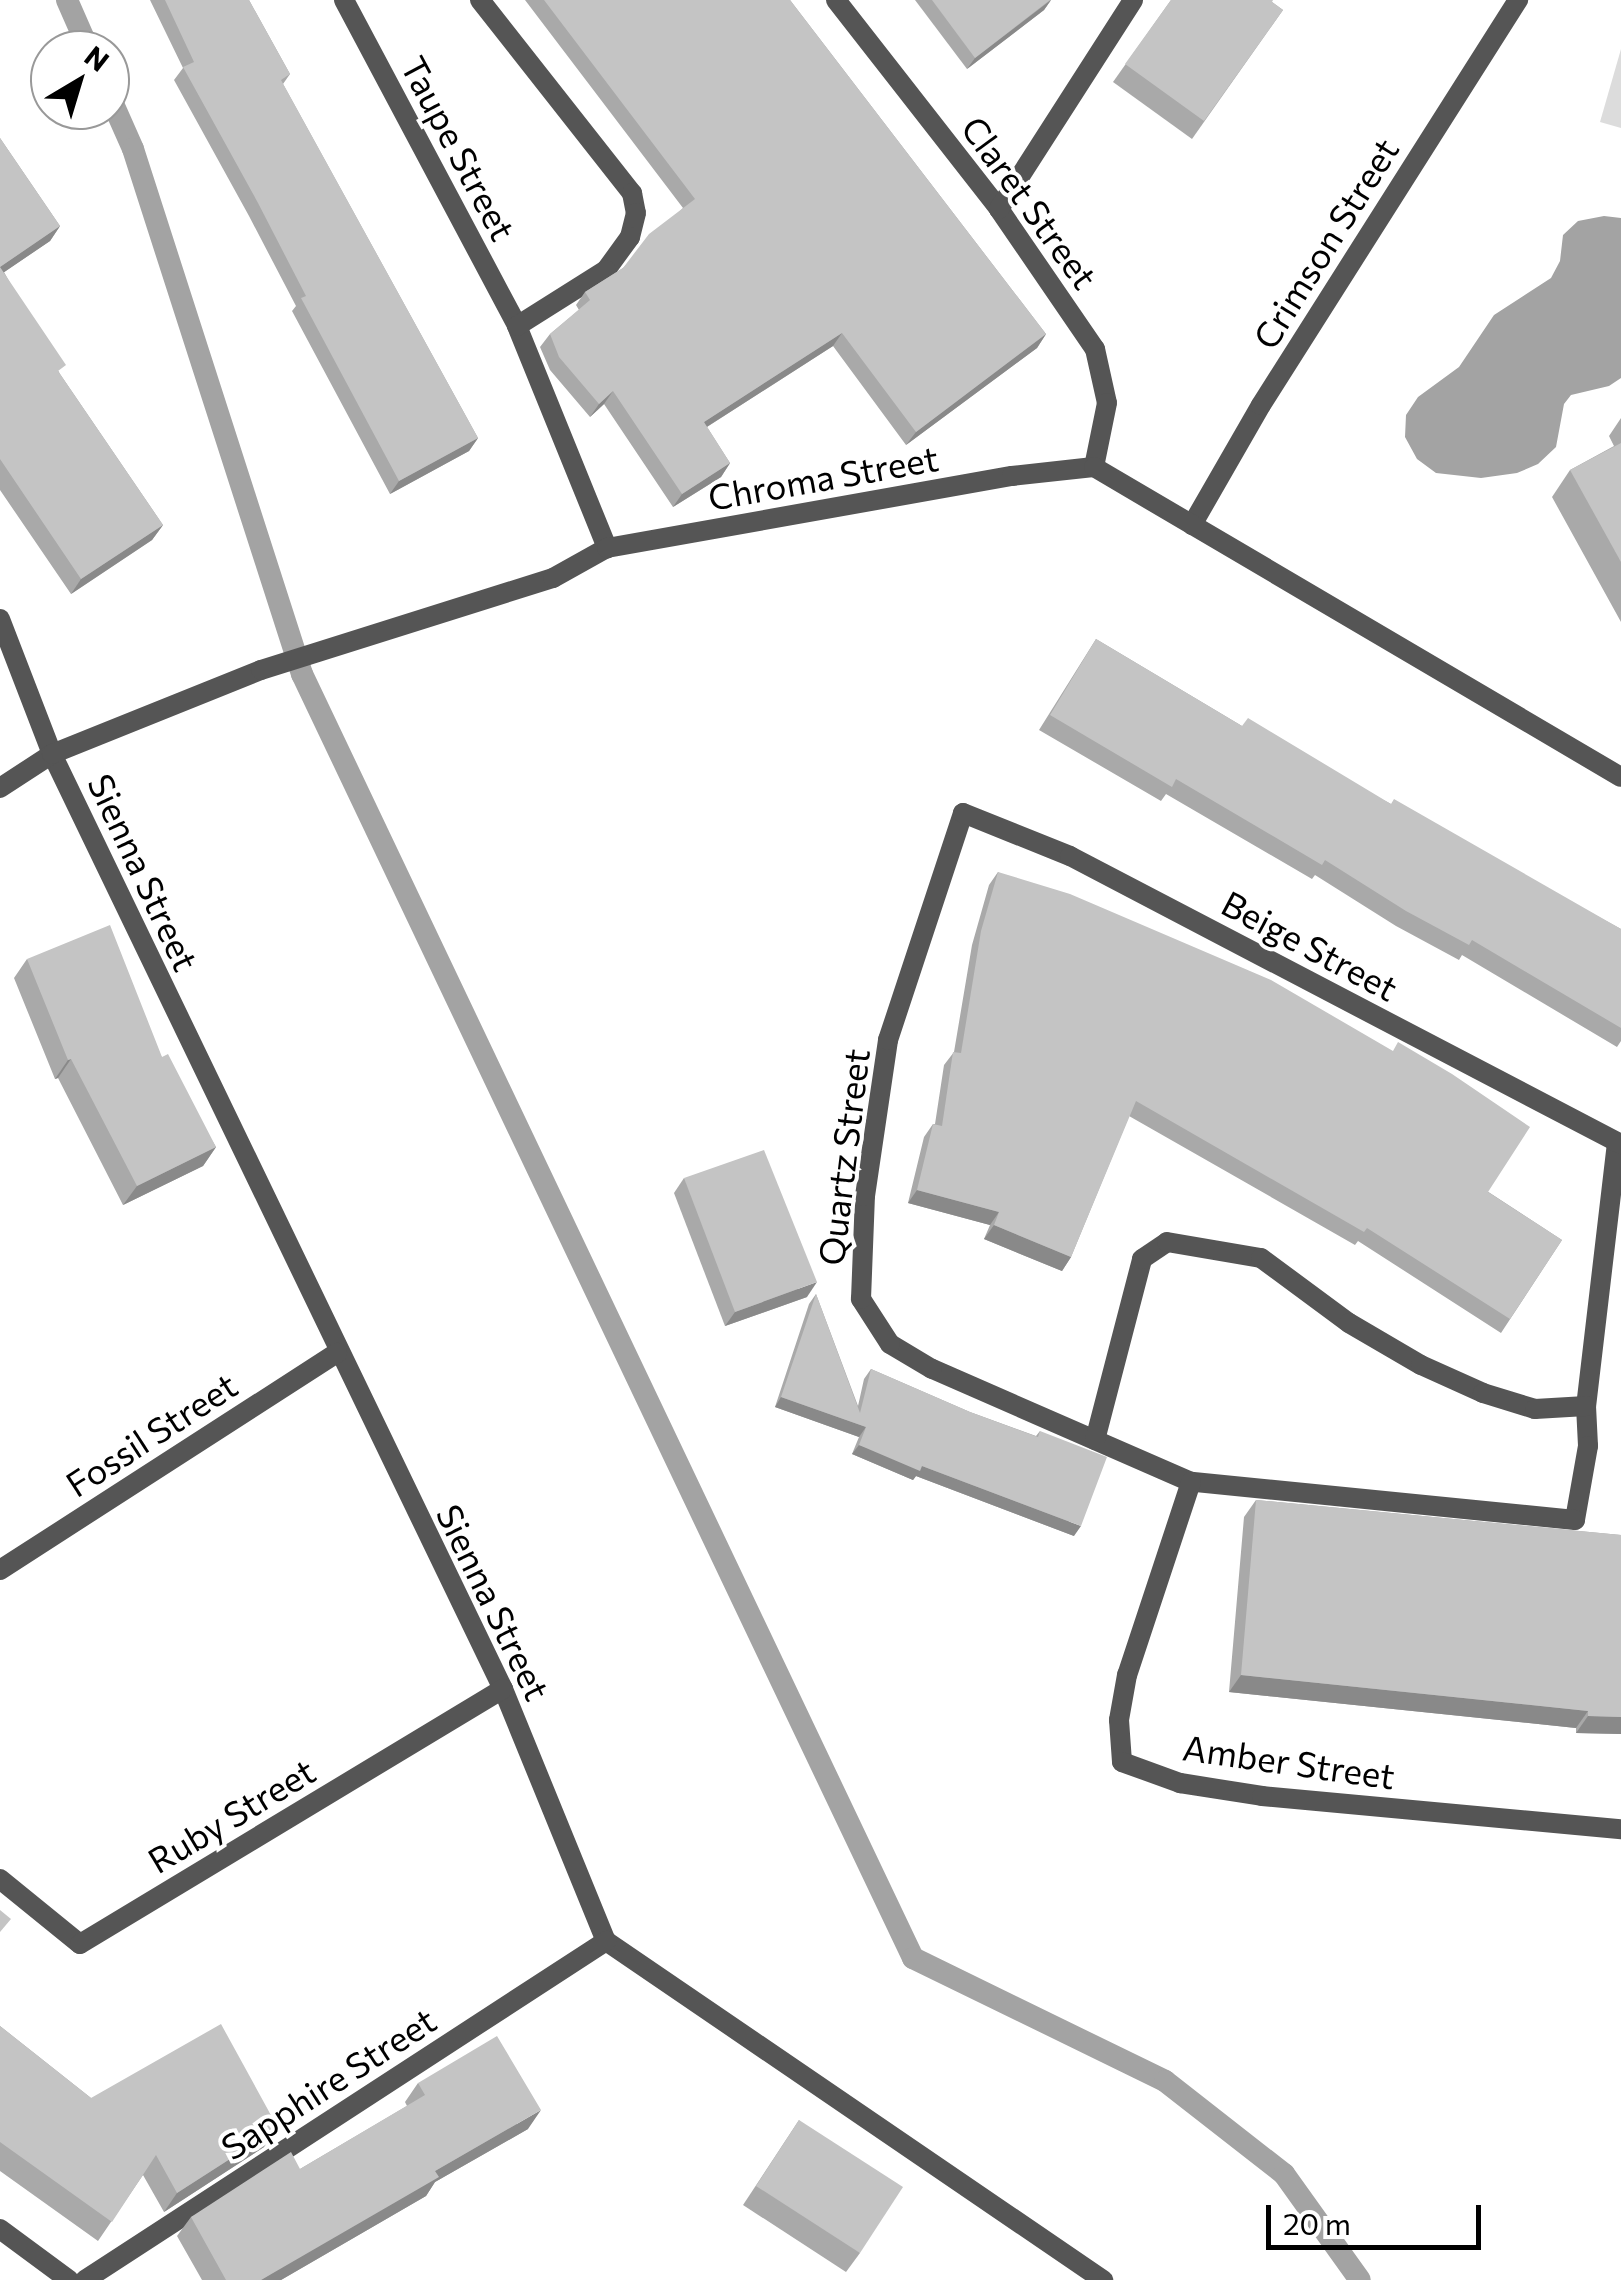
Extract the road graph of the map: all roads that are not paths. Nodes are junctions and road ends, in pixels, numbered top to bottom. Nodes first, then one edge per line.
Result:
1 (344, 0) edge
2 (480, 0) edge
3 (836, 0) edge
4 (1133, 0) edge
5 (1518, 0) edge
6 (999, 209) junction
7 (516, 326) junction
8 (1094, 467) junction
9 (1192, 525) junction
10 (608, 548) junction
11 (0, 619) edge
12 (52, 754) junction
13 (1621, 777) edge
14 (0, 788) edge
15 (963, 813) joint
16 (1619, 1144) edge
17 (337, 1353) junction
18 (1586, 1406) junction
19 (1095, 1440) junction
20 (1191, 1482) junction
21 (0, 1570) edge
22 (503, 1689) junction
23 (1621, 1830) edge
24 (0, 1879) edge
25 (606, 1941) junction
26 (0, 2229) edge
27 (69, 2280) edge
28 (85, 2280) edge
29 (1103, 2280) edge

1 - 7 street, Taupe Street
2 - 7 street
3 - 6 street, Claret Street
4 - 6 street
5 - 9 street, Crimson Street
6 - 8 street, Claret Street
7 - 10 street, Taupe Street
8 - 9 street
8 - 10 street, Chroma Street
9 - 13 street
10 - 12 street, Chroma Street
11 - 12 street, Sienna Street
12 - 14 street, Chroma Street
12 - 17 street, Sienna Street
15 - 16 street, Beige Street
15 - 19 street, Quartz Street
16 - 18 street, Quartz Street
17 - 21 street, Fossil Street
17 - 22 street, Sienna Street
18 - 19 street
18 - 20 street, Quartz Street
19 - 20 street, Quartz Street
20 - 23 street, Amber Street
22 - 24 street, Ruby Street
22 - 25 street, Sienna Street
25 - 28 street, Sapphire Street
25 - 29 street
26 - 27 street

